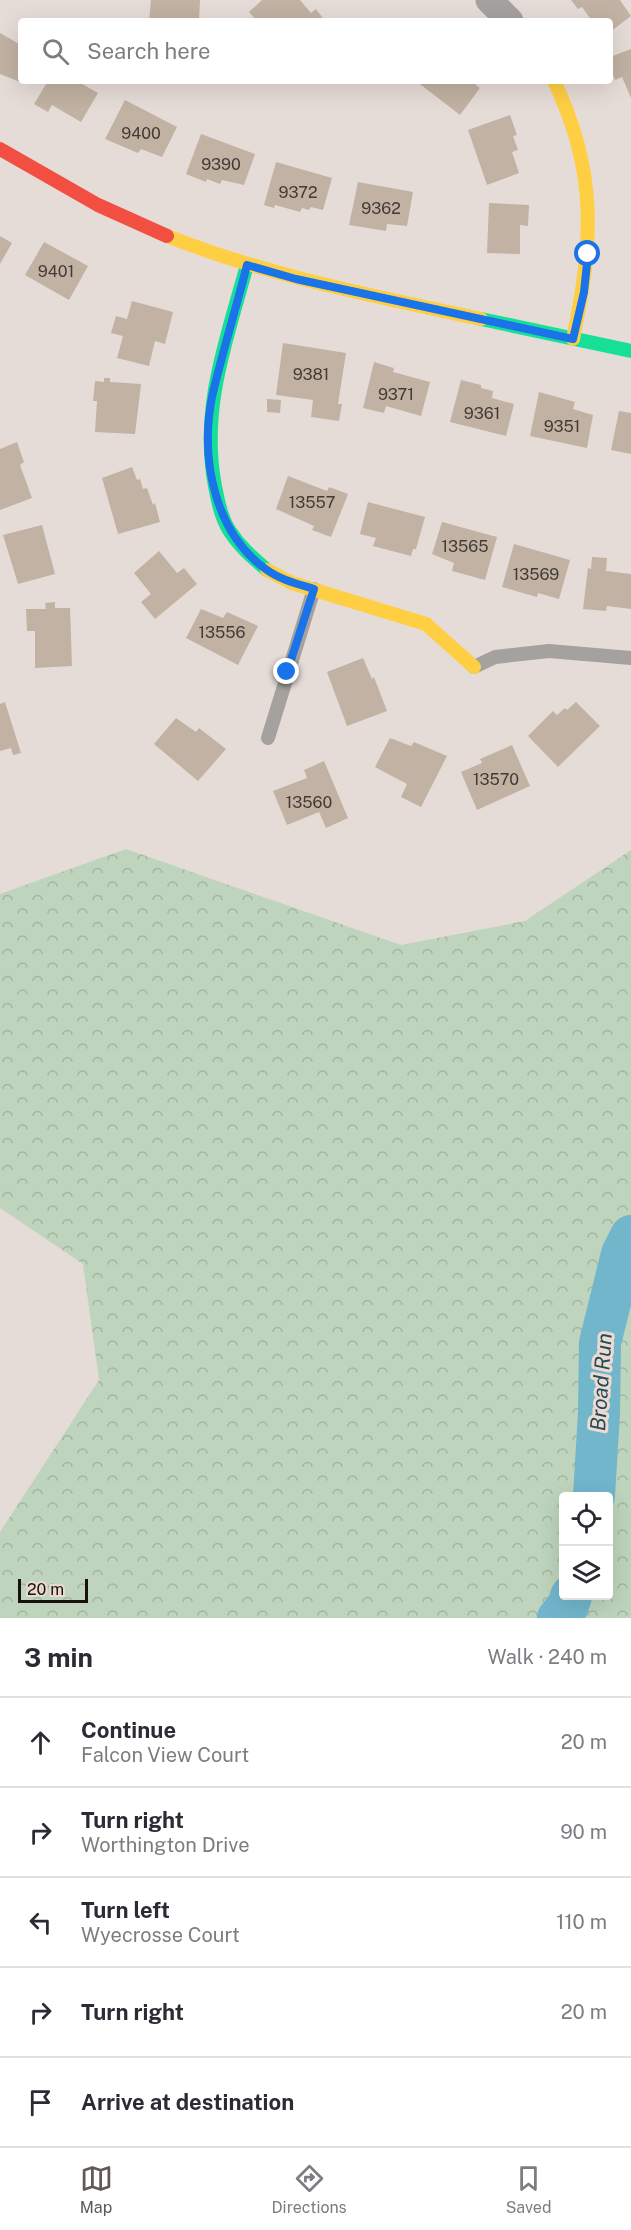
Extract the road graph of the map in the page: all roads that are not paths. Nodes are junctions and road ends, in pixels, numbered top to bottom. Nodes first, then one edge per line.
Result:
1 (489, 0) edge
2 (507, 18) edge
3 (556, 84) edge
4 (0, 149) edge
5 (247, 265) junction
6 (573, 339) junction
7 (631, 351) edge
8 (314, 589) junction
9 (631, 658) edge
10 (474, 667) joint
11 (268, 738) dead end

1 - 2 street
3 - 6 street
4 - 5 street
5 - 6 street
5 - 8 street
6 - 7 street
8 - 10 street
8 - 11 lane
9 - 10 lane

